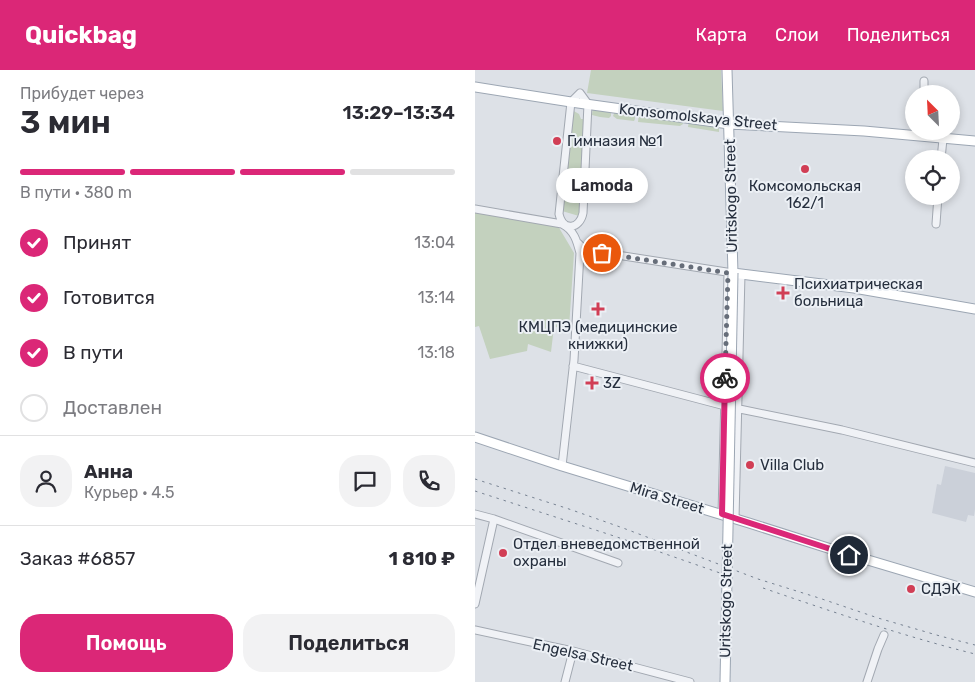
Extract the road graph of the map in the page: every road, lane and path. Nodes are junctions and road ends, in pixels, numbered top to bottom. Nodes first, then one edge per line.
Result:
1 (727, 70) edge
2 (924, 80) dead end
3 (924, 85) edge
4 (475, 87) edge
5 (571, 102) junction
6 (588, 104) junction
7 (729, 124) junction
8 (905, 133) edge
9 (959, 140) edge
10 (975, 141) edge
11 (937, 205) edge
12 (475, 209) edge
13 (562, 224) junction
14 (936, 224) dead end
15 (577, 241) junction
16 (734, 273) junction
17 (975, 309) edge
18 (573, 366) junction
19 (725, 406) junction
20 (738, 409) junction
21 (475, 437) edge
22 (975, 463) edge
23 (562, 466) junction
24 (475, 514) edge
25 (722, 514) junction
26 (735, 518) junction
27 (494, 519) junction
28 (618, 563) dead end
29 (975, 592) edge
30 (475, 604) edge
31 (475, 630) edge
32 (884, 634) dead end
33 (573, 651) junction
34 (565, 682) edge
35 (690, 682) edge
36 (725, 682) edge
37 (867, 682) edge

1 - 7 main road, Uritskogo Street
2 - 3 street
4 - 5 main road, Komsomolskaya Street
5 - 6 main road, Komsomolskaya Street
5 - 13 street
6 - 7 main road, Komsomolskaya Street
6 - 13 street
7 - 8 main road, Komsomolskaya Street
7 - 16 main road, Uritskogo Street
9 - 10 main road, Komsomolskaya Street
11 - 14 street
12 - 13 street
13 - 15 street
15 - 16 street
15 - 18 street
16 - 17 main road
16 - 19 street, Uritskogo Street
16 - 20 street, Uritskogo Street
16 - 36 main road, Uritskogo Street, bridge
18 - 19 street
18 - 23 street
19 - 20 street
19 - 25 street, Uritskogo Street
20 - 22 street
20 - 26 street, Uritskogo Street
21 - 23 main road, Mira Street
23 - 25 main road, Mira Street
24 - 27 street
25 - 26 main road, Mira Street
26 - 29 main road, Mira Street
27 - 28 street
27 - 30 street
31 - 33 street, Engelsa Street
32 - 37 street
33 - 34 street
33 - 35 street, Engelsa Street

